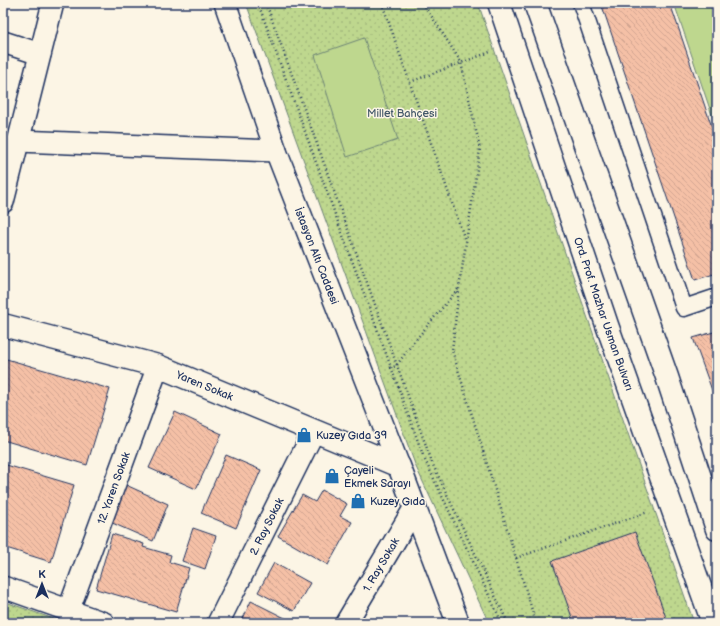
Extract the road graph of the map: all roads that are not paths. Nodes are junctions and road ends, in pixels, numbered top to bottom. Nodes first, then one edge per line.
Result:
1 (53, 3) edge
2 (225, 3) edge
3 (499, 3) edge
4 (535, 3) edge
5 (580, 3) edge
6 (3, 42) edge
7 (40, 54) junction
8 (18, 142) junction
9 (276, 151) junction
10 (3, 202) edge
11 (717, 297) edge
12 (3, 325) edge
13 (158, 366) junction
14 (314, 431) junction
15 (399, 466) junction
16 (415, 507) junction
17 (717, 529) edge
18 (3, 587) edge
19 (68, 609) junction
20 (104, 623) edge
21 (218, 623) edge
22 (346, 623) edge
23 (458, 623) edge
24 (713, 623) edge

1 - 7 street
2 - 9 street, İstasyon Altı Caddesi
3 - 24 main road, Ord. Prof. Mazhar Usman Bulvarı
4 - 17 main road
5 - 11 street
6 - 7 street
7 - 8 street
8 - 9 street
8 - 10 street
9 - 15 street, İstasyon Altı Caddesi
12 - 13 main road, Yaren Sokak
13 - 14 main road, Yaren Sokak
13 - 19 street, 12. Yaren Sokak
14 - 15 main road, Yaren Sokak
14 - 21 street, 2. Ray Sokak
15 - 16 main road, İstasyon Altı Caddesi
16 - 22 street, 1. Ray Sokak
16 - 23 main road, İstasyon Altı Caddesi
18 - 19 street
19 - 20 street

